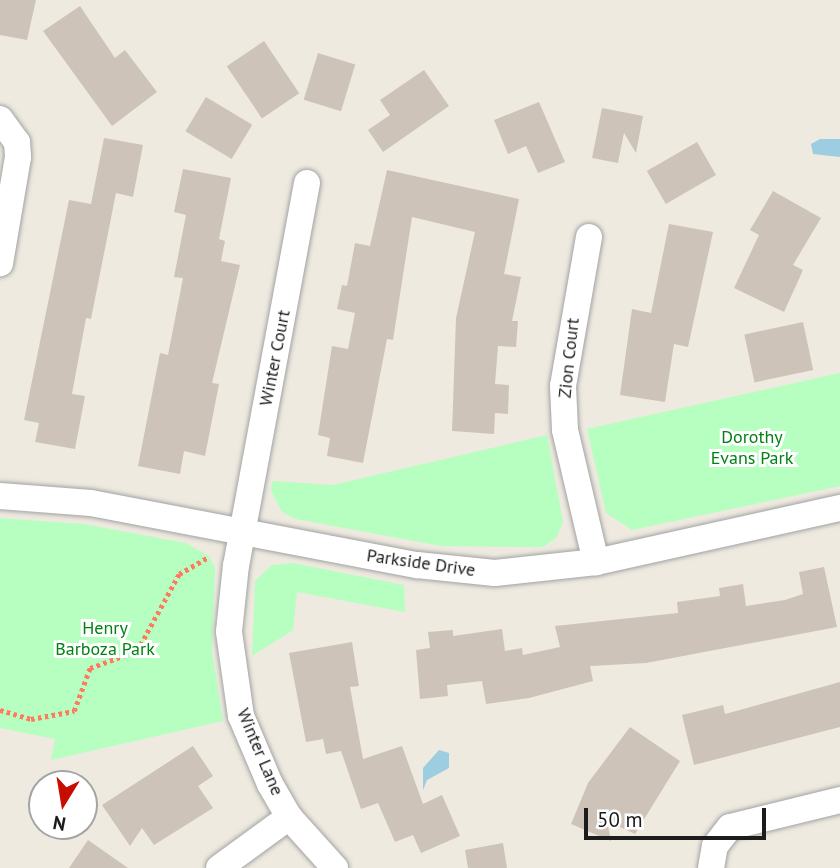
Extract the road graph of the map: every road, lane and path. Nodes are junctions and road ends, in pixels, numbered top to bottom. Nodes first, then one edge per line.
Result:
1 (5, 124) edge
2 (307, 183) dead end
3 (589, 237) dead end
4 (0, 262) edge
5 (0, 496) edge
6 (840, 508) edge
7 (242, 533) junction
8 (206, 558) dead end
9 (596, 562) junction
10 (0, 710) edge
11 (840, 800) edge
12 (289, 817) junction
13 (713, 857) edge
14 (219, 868) edge
15 (335, 868) edge

1 - 4 street
2 - 7 street, Winter Court
3 - 9 street, Zion Court
5 - 7 street, Parkside Drive
6 - 9 street, Parkside Drive
7 - 9 street, Parkside Drive
7 - 12 street, Winter Lane
8 - 10 path
11 - 13 street
12 - 14 street
12 - 15 street, Winter Lane

